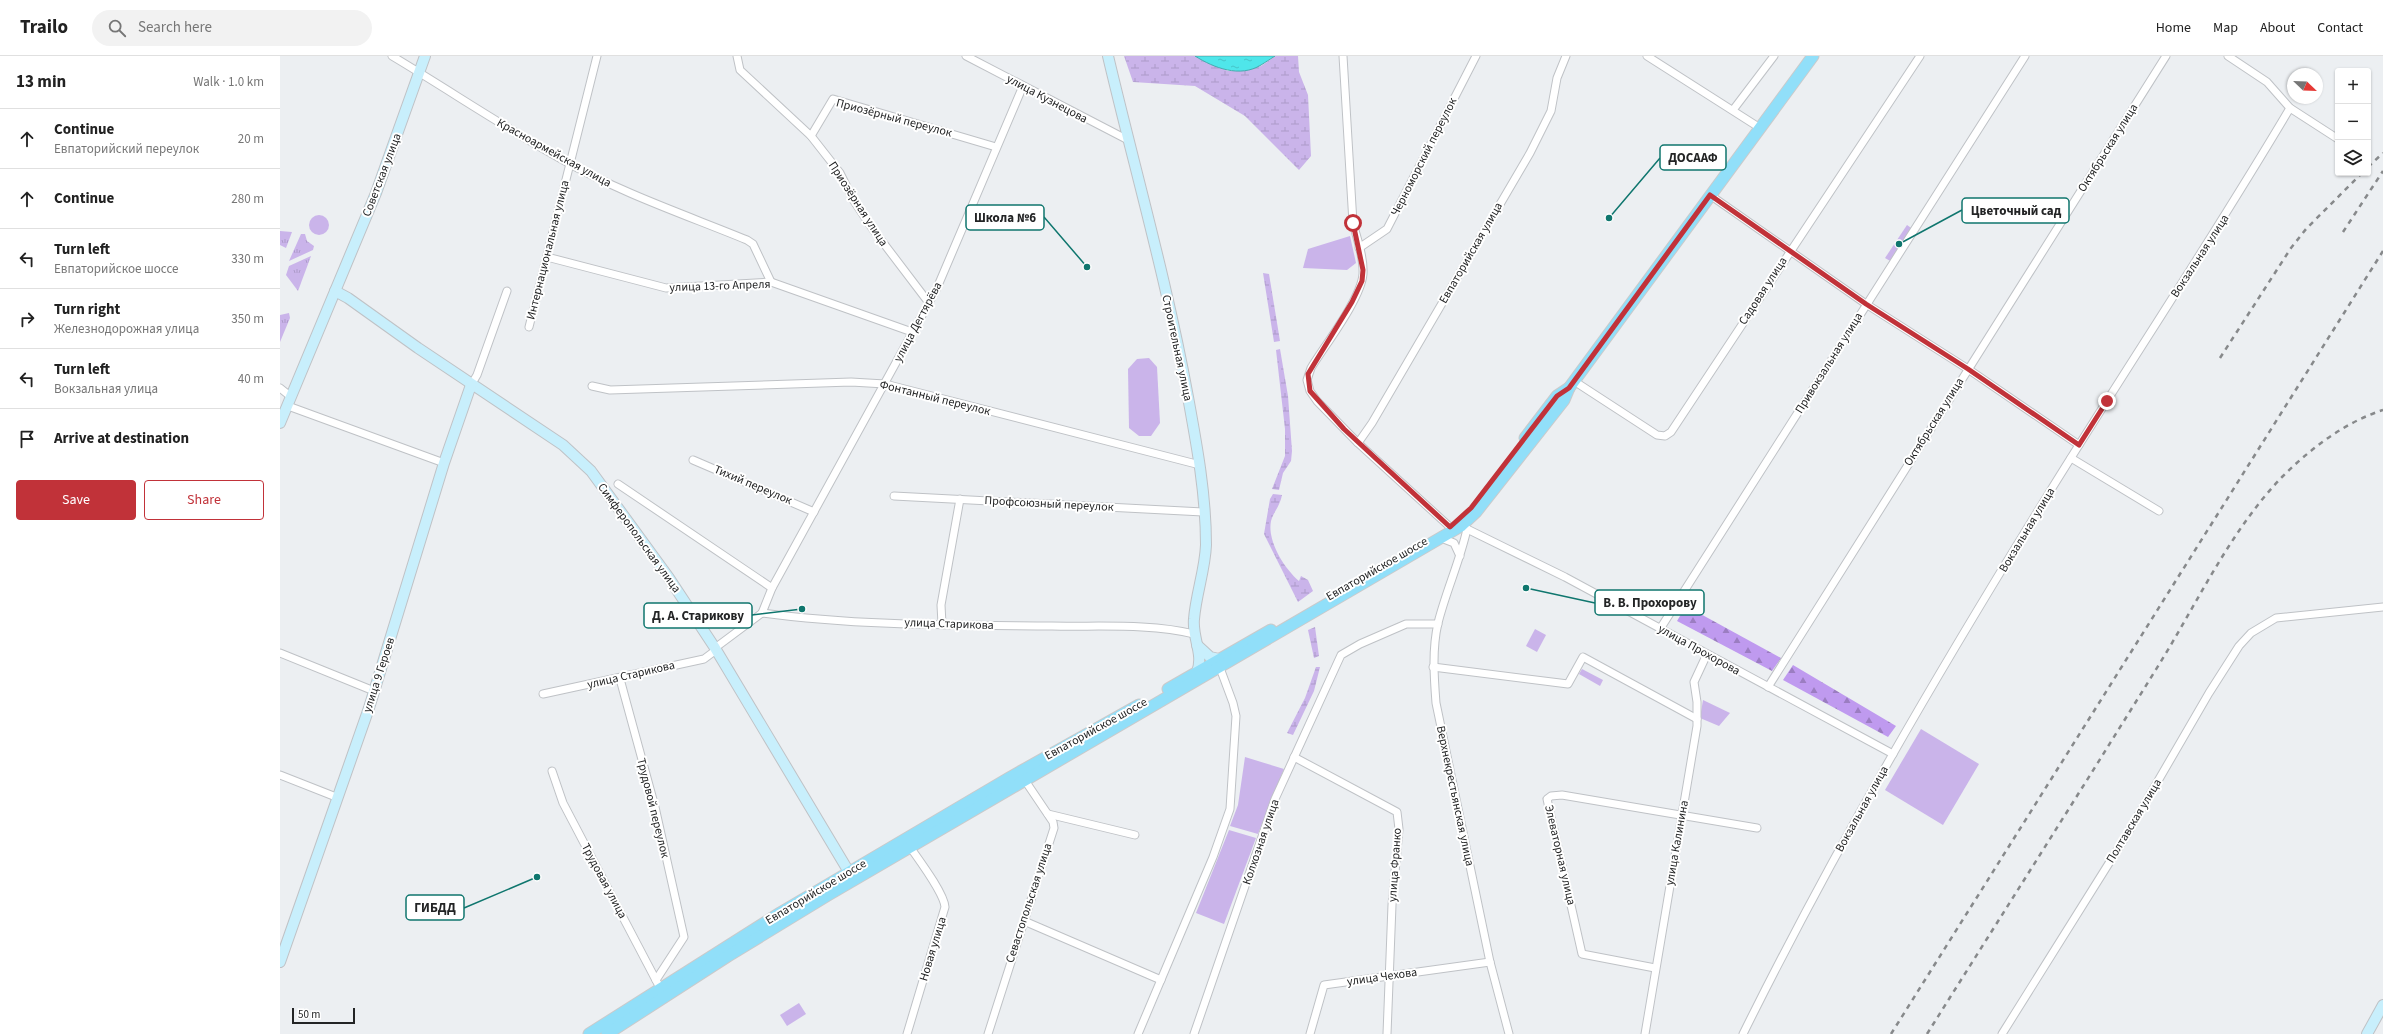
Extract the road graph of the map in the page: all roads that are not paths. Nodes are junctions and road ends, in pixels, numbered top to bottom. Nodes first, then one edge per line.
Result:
1 (392, 56) edge
2 (425, 56) edge
3 (597, 56) edge
4 (737, 56) edge
5 (966, 56) edge
6 (1108, 56) edge
7 (1343, 56) edge
8 (1476, 56) edge
9 (1566, 56) edge
10 (1647, 56) edge
11 (1774, 56) edge
12 (1813, 56) edge
13 (1920, 56) edge
14 (2025, 56) edge
15 (2166, 56) edge
16 (2228, 56) edge
17 (1656, 58) edge
18 (420, 74) junction
19 (1023, 86) junction
20 (2290, 108) junction
21 (1734, 110) junction
22 (1760, 128) junction
23 (811, 136) junction
24 (2335, 137) edge
25 (1128, 140) junction
26 (996, 147) junction
27 (570, 164) junction
28 (1710, 195) junction
29 (1359, 248) junction
30 (1790, 250) junction
31 (547, 257) junction
32 (771, 282) junction
33 (507, 291) dead end
34 (335, 292) junction
35 (929, 303) junction
36 (1866, 304) junction
37 (529, 327) dead end
38 (912, 332) junction
39 (1968, 369) junction
40 (885, 384) junction
41 (1571, 384) junction
42 (471, 385) junction
43 (592, 386) dead end
44 (280, 388) edge
45 (289, 401) junction
46 (280, 423) edge
47 (1358, 443) junction
48 (2079, 445) junction
49 (2071, 458) junction
50 (693, 460) dead end
51 (444, 463) junction
52 (1200, 465) junction
53 (618, 484) dead end
54 (894, 496) dead end
55 (960, 500) junction
56 (2158, 511) dead end
57 (814, 512) junction
58 (1204, 512) junction
59 (1459, 527) junction
60 (1441, 538) junction
61 (1460, 558) junction
62 (772, 588) junction
63 (2383, 606) edge
64 (762, 613) junction
65 (942, 624) junction
66 (1438, 624) junction
67 (1660, 629) junction
68 (1194, 634) junction
69 (1197, 645) junction
70 (715, 649) junction
71 (280, 653) edge
72 (1707, 654) junction
73 (1220, 664) junction
74 (1433, 667) junction
75 (1197, 672) junction
76 (620, 679) junction
77 (1768, 687) junction
78 (374, 690) junction
79 (543, 694) dead end
80 (1697, 719) junction
81 (1893, 754) junction
82 (1293, 760) junction
83 (552, 771) dead end
84 (280, 775) edge
85 (1024, 779) junction
86 (336, 797) junction
87 (1048, 814) junction
88 (1682, 815) junction
89 (1757, 828) dead end
90 (1135, 835) dead end
91 (910, 847) junction
92 (849, 872) junction
93 (1024, 920) junction
94 (280, 962) edge
95 (1490, 962) junction
96 (1655, 968) junction
97 (1389, 976) junction
98 (1161, 980) junction
99 (659, 985) junction
100 (2383, 1005) edge
101 (589, 1034) edge
102 (608, 1034) edge
103 (906, 1034) edge
104 (988, 1034) edge
105 (1138, 1034) edge
106 (1194, 1034) edge
107 (1310, 1034) edge
108 (1387, 1034) edge
109 (1509, 1034) edge
110 (1645, 1034) edge
111 (1743, 1034) edge
112 (2002, 1034) edge
113 (2367, 1034) edge

1 - 18 street, Красноармейская улица
2 - 18 street, Советская улица
3 - 27 street, Интернациональная улица
4 - 23 street, Приозёрная улица
5 - 19 street, улица Кузнецова
6 - 25 street, Строительная улица
7 - 29 street
8 - 29 street, Черноморский переулок
9 - 47 street, Евпаторийская улица
10 - 17 street
11 - 21 street
12 - 22 main road, Евпаторийское шоссе
13 - 30 street, Садовая улица
14 - 36 street, Привокзальная улица
15 - 39 street, Октябрьская улица
16 - 20 street
17 - 21 street
18 - 27 street, Красноармейская улица
18 - 34 street, Советская улица
19 - 25 street, улица Кузнецова
19 - 26 street, улица Дегтярёва
20 - 24 street
20 - 48 street, Вокзальная улица
21 - 22 street
22 - 28 main road, Евпаторийское шоссе
23 - 26 street, Приозёрный переулок
23 - 35 street, Приозёрная улица
25 - 52 street, Строительная улица
26 - 35 street, улица Дегтярёва
27 - 31 street, Интернациональная улица
27 - 32 street, Красноармейская улица
28 - 30 street
28 - 41 main road, Евпаторийское шоссе
29 - 47 street, улица Прохорова
30 - 36 street
30 - 41 street, Садовая улица
31 - 32 street, улица 13-го Апреля
31 - 37 street, Интернациональная улица
32 - 38 street, улица 13-го Апреля
33 - 42 street
34 - 42 street, Симферопольская улица
34 - 45 street, Советская улица
35 - 38 street, улица Дегтярёва
36 - 39 street
36 - 67 street, Привокзальная улица
38 - 40 street, улица Дегтярёва
39 - 48 street
39 - 77 street, Октябрьская улица
40 - 43 street, Фонтанный переулок
40 - 52 street, Фонтанный переулок
40 - 57 street, улица Дегтярёва
41 - 59 main road, Евпаторийское шоссе
42 - 51 street, улица 9 Героев
42 - 70 street, Симферопольская улица
44 - 45 street
45 - 46 street, Советская улица
45 - 51 street
47 - 59 street, улица Прохорова
48 - 49 street, Вокзальная улица
49 - 56 street
49 - 81 street, Вокзальная улица
50 - 57 street, Тихий переулок
51 - 78 street, улица 9 Героев
52 - 58 street, Строительная улица
53 - 62 street
54 - 55 street, Профсоюзный переулок
55 - 58 street, Профсоюзный переулок
55 - 65 street
57 - 62 street, улица Дегтярёва
58 - 68 street, Строительная улица
59 - 60 main road, Евпаторийское шоссе
59 - 61 street, Верхнекрестьянская улица
59 - 67 street, улица Прохорова
59 - 73 main road, Евпаторийское шоссе
60 - 61 street
60 - 73 main road, Евпаторийское шоссе
61 - 66 street, Верхнекрестьянская улица
62 - 64 street, улица Дегтярёва
63 - 112 street, Полтавская улица
64 - 65 street, улица Старикова
64 - 70 street, улица Старикова
65 - 68 street, улица Старикова
66 - 74 street, Верхнекрестьянская улица
66 - 82 street, Колхозная улица
67 - 72 street, улица Прохорова
68 - 69 street, Строительная улица
69 - 73 street
69 - 75 street, Строительная улица
70 - 76 street, улица Старикова
70 - 92 street, Симферопольская улица
71 - 78 street
72 - 77 street, улица Прохорова
72 - 80 street, улица Калинина
73 - 75 main road, Евпаторийское шоссе
73 - 85 main road, Евпаторийское шоссе
73 - 98 street
74 - 80 street
74 - 95 street, Верхнекрестьянская улица
75 - 92 main road, Евпаторийское шоссе
76 - 79 street, улица Старикова
76 - 99 street, Трудовой переулок
77 - 81 street, улица Прохорова
78 - 86 street, улица 9 Героев
80 - 88 street, улица Калинина
81 - 111 street, Вокзальная улица
82 - 97 street, улица Франко
82 - 106 street, Колхозная улица
83 - 99 street, Трудовая улица
84 - 86 street
85 - 87 street, Севастопольская улица
85 - 91 main road, Евпаторийское шоссе
86 - 94 street, улица 9 Героев
87 - 90 street
87 - 93 street, Севастопольская улица
88 - 89 street, Элеваторная улица
88 - 96 street, улица Калинина
88 - 96 street, Элеваторная улица
91 - 102 main road, Евпаторийское шоссе
91 - 103 street, Новая улица
92 - 99 main road, Евпаторийское шоссе
93 - 98 street
93 - 104 street, Севастопольская улица
95 - 97 street, улица Чехова
95 - 109 street, Верхнекрестьянская улица
96 - 110 street, улица Калинина
97 - 107 street, улица Чехова
97 - 108 street, улица Франко
98 - 105 street
99 - 101 main road, Евпаторийское шоссе
100 - 113 street

